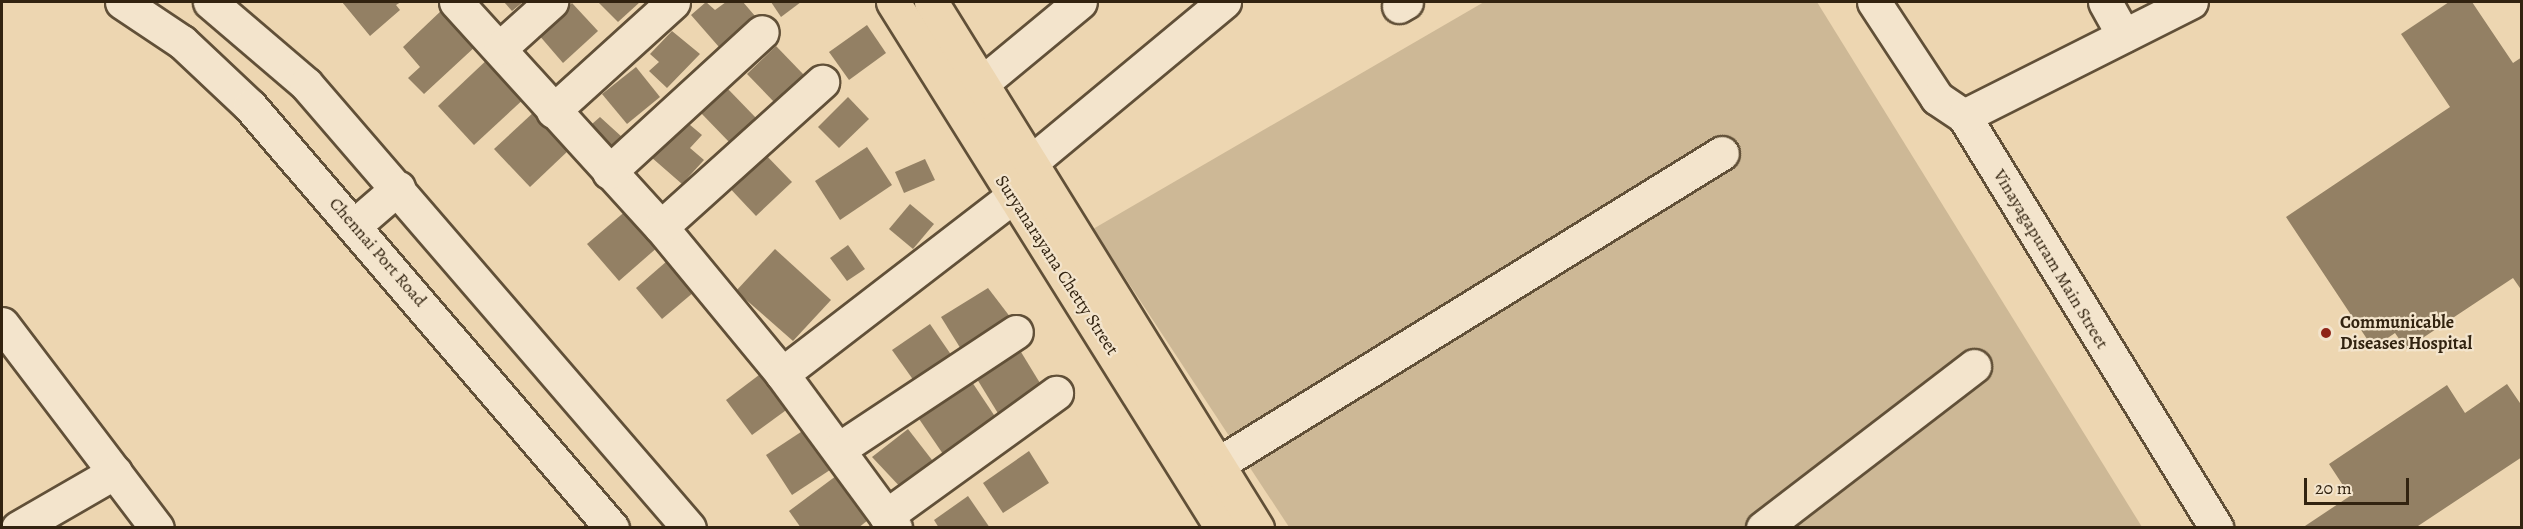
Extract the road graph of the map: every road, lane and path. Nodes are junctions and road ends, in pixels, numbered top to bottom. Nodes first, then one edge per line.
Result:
1 (122, 2) edge
2 (210, 2) edge
3 (456, 2) edge
4 (551, 2) edge
5 (673, 2) edge
6 (893, 2) edge
7 (1080, 2) edge
8 (1224, 2) edge
9 (1874, 2) edge
10 (2105, 2) edge
11 (2191, 2) edge
12 (937, 4) edge
13 (762, 32) dead end
14 (2123, 35) junction
15 (500, 48) junction
16 (822, 82) dead end
17 (982, 83) junction
18 (553, 111) junction
19 (1964, 116) junction
20 (1722, 153) dead end
21 (1031, 162) junction
22 (609, 172) junction
23 (398, 188) junction
24 (1012, 197) junction
25 (355, 225) junction
26 (661, 227) junction
27 (2, 324) edge
28 (1016, 332) dead end
29 (1974, 366) dead end
30 (782, 374) junction
31 (1056, 393) dead end
32 (839, 449) junction
33 (1218, 464) junction
34 (115, 472) junction
35 (891, 522) edge
36 (18, 528) edge
37 (157, 528) edge
38 (612, 528) edge
39 (689, 528) edge
40 (1222, 528) edge
41 (1257, 528) edge
42 (1763, 528) edge
43 (2216, 528) edge

1 - 25 street, Chennai Port Road
2 - 23 street
3 - 15 street
4 - 15 street
5 - 18 street
6 - 24 main road, Suryanarayana Chetty Street
7 - 17 street
8 - 21 street
9 - 19 street, Vinayagapuram Main Street
10 - 14 street
11 - 14 street
12 - 17 main road, Suryanarayana Chetty Street
13 - 22 street
14 - 19 street
15 - 18 street
16 - 26 street
17 - 21 main road, Suryanarayana Chetty Street
18 - 22 street
19 - 43 street, Vinayagapuram Main Street
20 - 33 street
21 - 33 main road, Suryanarayana Chetty Street
22 - 26 street
23 - 25 street
23 - 39 street
24 - 30 street
24 - 40 main road, Suryanarayana Chetty Street
25 - 38 street, Chennai Port Road
26 - 30 street
27 - 34 street
28 - 32 street
29 - 42 street
30 - 32 street
31 - 35 street
32 - 35 street
33 - 41 main road, Suryanarayana Chetty Street
34 - 36 street
34 - 37 street

